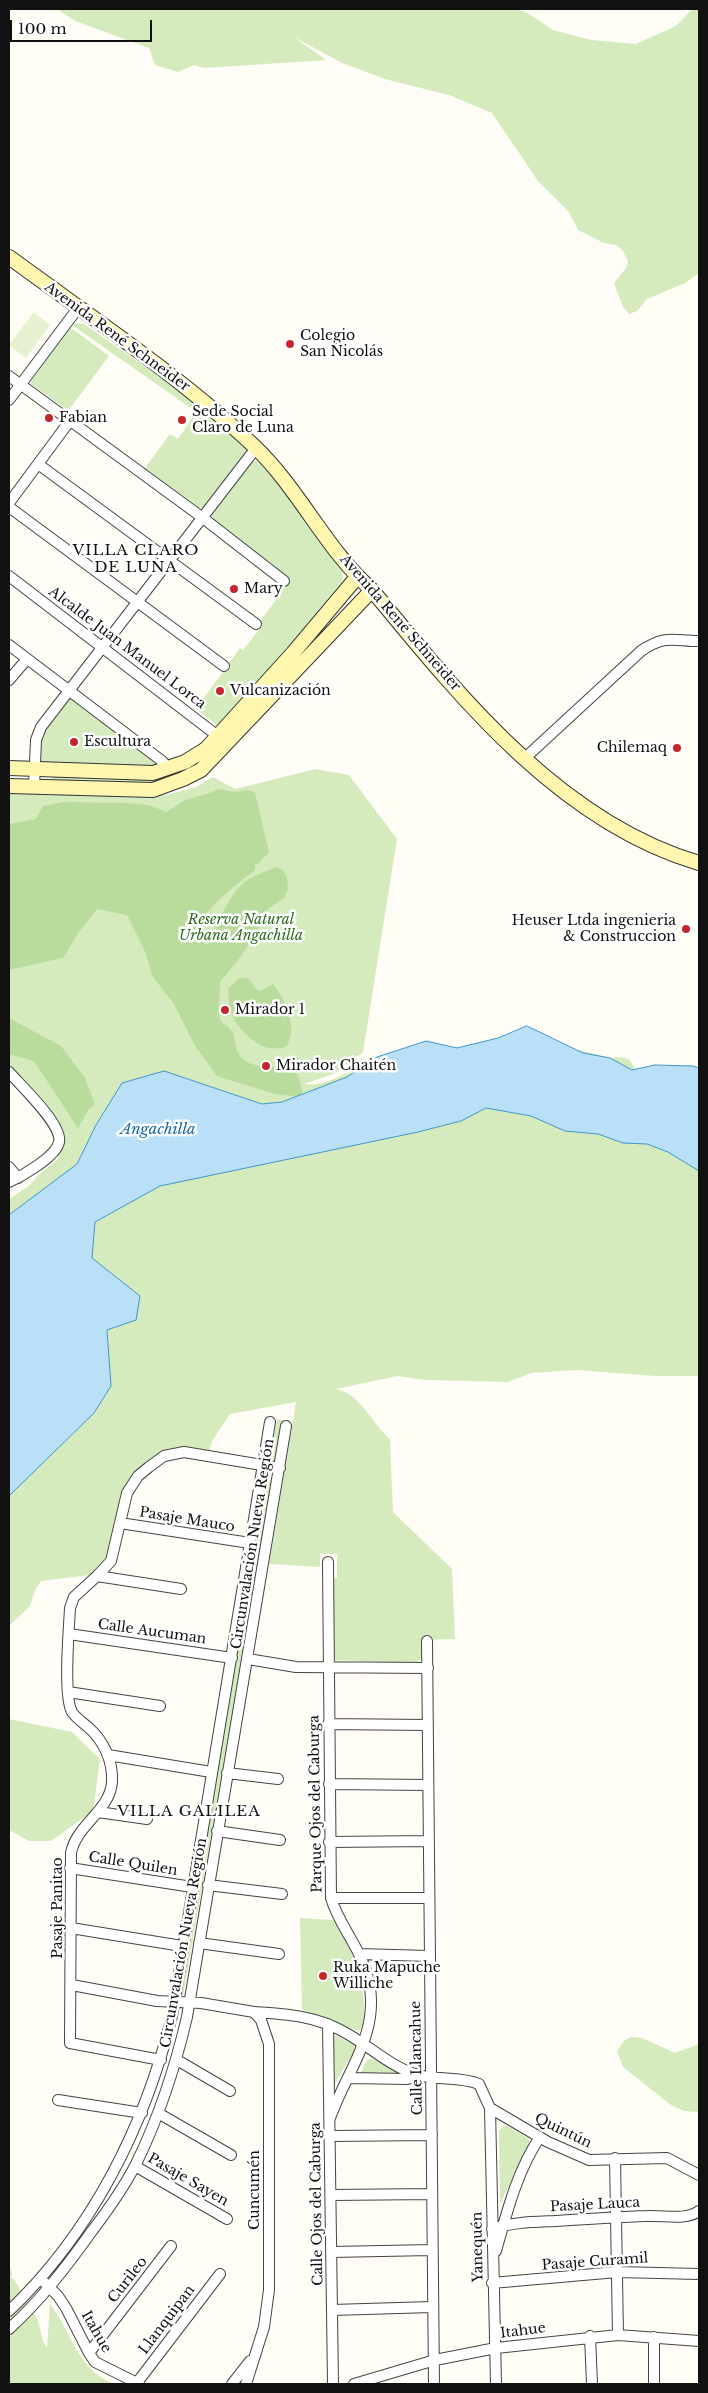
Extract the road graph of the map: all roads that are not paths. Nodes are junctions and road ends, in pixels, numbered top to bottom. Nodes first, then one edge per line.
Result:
1 (9, 257) edge
2 (78, 308) junction
3 (9, 376) edge
4 (20, 385) junction
5 (9, 400) edge
6 (69, 422) junction
7 (256, 448) junction
8 (38, 464) junction
9 (9, 503) edge
10 (9, 507) edge
11 (203, 518) junction
12 (169, 562) junction
13 (9, 576) edge
14 (357, 577) junction
15 (284, 581) dead end
16 (372, 590) junction
17 (138, 603) junction
18 (256, 624) dead end
19 (699, 642) edge
20 (9, 646) edge
21 (104, 647) junction
22 (27, 659) junction
23 (224, 666) dead end
24 (9, 680) edge
25 (70, 690) junction
26 (223, 740) junction
27 (525, 758) junction
28 (9, 768) edge
29 (34, 769) junction
30 (169, 769) junction
31 (9, 786) edge
32 (34, 787) junction
33 (699, 863) edge
34 (9, 1072) edge
35 (9, 1167) edge
36 (13, 1180) edge
37 (270, 1422) dead end
38 (286, 1426) dead end
39 (263, 1465) junction
40 (280, 1468) junction
41 (120, 1523) junction
42 (250, 1543) junction
43 (328, 1562) dead end
44 (97, 1576) junction
45 (181, 1589) dead end
46 (69, 1634) junction
47 (427, 1641) dead end
48 (232, 1658) junction
49 (248, 1659) junction
50 (327, 1667) junction
51 (428, 1668) junction
52 (68, 1692) junction
53 (160, 1706) dead end
54 (328, 1724) junction
55 (428, 1724) junction
56 (108, 1755) junction
57 (211, 1772) junction
58 (227, 1773) junction
59 (278, 1779) dead end
60 (329, 1784) junction
61 (428, 1785) junction
62 (98, 1812) junction
63 (147, 1819) dead end
64 (217, 1830) junction
65 (280, 1840) dead end
66 (428, 1841) junction
67 (329, 1842) junction
68 (70, 1868) junction
69 (208, 1885) junction
70 (192, 1887) junction
71 (282, 1894) dead end
72 (331, 1898) junction
73 (429, 1898) junction
74 (71, 1928) junction
75 (199, 1943) junction
76 (182, 1946) junction
77 (279, 1954) dead end
78 (359, 1954) junction
79 (430, 1956) junction
80 (72, 1985) junction
81 (173, 2000) junction
82 (189, 2002) junction
83 (254, 2012) junction
84 (328, 2024) junction
85 (364, 2045) junction
86 (161, 2060) junction
87 (177, 2060) junction
88 (414, 2074) junction
89 (349, 2078) junction
90 (432, 2079) junction
91 (230, 2091) dead end
92 (58, 2100) dead end
93 (490, 2108) junction
94 (142, 2113) junction
95 (158, 2113) junction
96 (330, 2118) junction
97 (432, 2135) junction
98 (331, 2136) junction
99 (540, 2137) junction
100 (231, 2155) dead end
101 (615, 2158) junction
102 (135, 2166) junction
103 (699, 2174) edge
104 (432, 2194) junction
105 (331, 2195) junction
106 (699, 2211) edge
107 (616, 2217) junction
108 (227, 2219) dead end
109 (503, 2225) junction
110 (492, 2229) junction
111 (171, 2246) dead end
112 (432, 2250) junction
113 (331, 2252) junction
114 (492, 2264) junction
115 (617, 2272) junction
116 (220, 2274) dead end
117 (699, 2274) edge
118 (40, 2279) junction
119 (492, 2283) junction
120 (49, 2287) junction
121 (432, 2307) junction
122 (332, 2310) junction
123 (9, 2311) edge
124 (9, 2329) edge
125 (618, 2335) junction
126 (590, 2336) junction
127 (654, 2337) junction
128 (699, 2341) edge
129 (496, 2348) junction
130 (88, 2354) junction
131 (252, 2358) junction
132 (435, 2360) junction
133 (138, 2384) edge
134 (232, 2384) edge
135 (246, 2384) edge
136 (333, 2384) edge
137 (354, 2384) edge
138 (434, 2384) edge
139 (496, 2384) edge
140 (592, 2384) edge
141 (654, 2384) edge

1 - 2 main road, Avenida René Schneider
2 - 4 street
2 - 7 main road, Avenida René Schneider
3 - 4 street
4 - 5 street
4 - 6 street
6 - 8 street
6 - 11 street
7 - 11 street
7 - 14 main road, Avenida René Schneider
8 - 9 street
8 - 12 street
10 - 17 street
11 - 12 street
11 - 15 street
12 - 17 street
12 - 18 street
13 - 21 street, Alcalde Juan Manuel Lorca
14 - 16 main road, Avenida René Schneider
14 - 26 main road
16 - 26 main road
16 - 27 main road, Avenida René Schneider
17 - 21 street
17 - 23 street
19 - 27 street
20 - 22 street
21 - 25 street
21 - 26 street, Alcalde Juan Manuel Lorca
22 - 24 street
22 - 25 street
25 - 29 street
25 - 30 street
26 - 30 main road
26 - 32 main road
27 - 33 main road, Avenida René Schneider
28 - 29 main road
29 - 30 main road
29 - 32 street
31 - 32 main road
34 - 36 street
35 - 36 street
37 - 39 street, Circunvalación Nueva Región
38 - 40 street, Circunvalación Nueva Región
39 - 40 street, Pasaje Panitao
39 - 41 street, Pasaje Panitao
39 - 42 street, Circunvalación Nueva Región
40 - 49 street, Circunvalación Nueva Región
41 - 42 street, Pasaje Mauco
41 - 44 street, Pasaje Panitao
42 - 48 street, Circunvalación Nueva Región
43 - 50 street, Parque Ojos del Caburga
44 - 45 street
44 - 46 street, Pasaje Panitao
46 - 48 street, Calle Aucuman
46 - 52 street, Pasaje Panitao
47 - 51 street, Calle Llancahue
48 - 57 street, Circunvalación Nueva Región
49 - 50 street
49 - 58 street, Circunvalación Nueva Región
50 - 51 street
50 - 54 street, Parque Ojos del Caburga
51 - 55 street, Calle Llancahue
52 - 53 street
52 - 56 street, Pasaje Panitao
54 - 55 street
54 - 60 street, Parque Ojos del Caburga
55 - 61 street, Calle Llancahue
56 - 57 street
56 - 62 street, Pasaje Panitao
57 - 70 street, Circunvalación Nueva Región
58 - 59 street
58 - 64 street, Circunvalación Nueva Región
60 - 61 street
60 - 67 street, Parque Ojos del Caburga
61 - 66 street, Calle Llancahue
62 - 63 street
62 - 68 street, Pasaje Panitao
64 - 65 street
64 - 69 street, Circunvalación Nueva Región
66 - 67 street
66 - 73 street, Calle Llancahue
67 - 72 street, Parque Ojos del Caburga
68 - 70 street, Calle Quilen
68 - 74 street, Pasaje Panitao
69 - 71 street
69 - 75 street, Circunvalación Nueva Región
70 - 76 street, Circunvalación Nueva Región
72 - 73 street
72 - 78 street, Parque Ojos del Caburga
73 - 79 street, Calle Llancahue
74 - 76 street
74 - 80 street, Pasaje Panitao
75 - 77 street
75 - 82 street, Circunvalación Nueva Región
76 - 81 street, Circunvalación Nueva Región
78 - 79 street
78 - 85 street, Parque Ojos del Caburga
79 - 90 street, Calle Llancahue
80 - 81 street
80 - 86 street, Pasaje Panitao
81 - 82 street
81 - 86 street, Circunvalación Nueva Región
82 - 83 street
82 - 87 street, Circunvalación Nueva Región
83 - 84 street
83 - 131 street, Cuncumén
84 - 85 street
84 - 96 street, Calle Ojos del Caburga
85 - 88 street
85 - 89 street, Parque Ojos del Caburga
86 - 94 street, Circunvalación Nueva Región
87 - 91 street
87 - 95 street, Circunvalación Nueva Región
88 - 89 street
88 - 90 street
89 - 96 street, Parque Ojos del Caburga
90 - 93 street
90 - 97 street, Calle Llancahue
92 - 94 street
93 - 99 street, Quintún
93 - 110 street, Yanequén
94 - 118 street, Circunvalación Nueva Región
95 - 100 street
95 - 102 street, Circunvalación Nueva Región
96 - 98 street, Calle Ojos del Caburga
97 - 98 street
97 - 104 street, Calle Llancahue
98 - 105 street, Calle Ojos del Caburga
99 - 101 street, Quintún
99 - 109 street
101 - 103 street, Quintún
101 - 107 street
102 - 108 street, Pasaje Sayen
102 - 120 street, Circunvalación Nueva Región
104 - 105 street
104 - 112 street, Calle Llancahue
105 - 113 street, Calle Ojos del Caburga
106 - 107 street, Pasaje Lauca
107 - 109 street, Pasaje Lauca
107 - 115 street
109 - 110 street, Pasaje Lauca
109 - 114 street
110 - 114 street, Yanequén
111 - 130 street, Curileo
112 - 113 street
112 - 121 street, Calle Llancahue
113 - 122 street, Calle Ojos del Caburga
114 - 119 street, Yanequén
115 - 117 street, Pasaje Curamil
115 - 119 street, Pasaje Curamil
115 - 125 street
116 - 133 street, Llanquipan
118 - 120 street, Itahue
118 - 123 street, Circunvalación Nueva Región
119 - 129 street, Yanequén
120 - 124 street, Circunvalación Nueva Región
120 - 130 street, Itahue
121 - 122 street
121 - 132 street, Calle Llancahue
122 - 136 street, Calle Ojos del Caburga
125 - 126 street, Itahue
125 - 127 street, Itahue
126 - 129 street, Itahue
126 - 140 street
127 - 128 street, Itahue
127 - 141 street
129 - 132 street, Itahue
129 - 139 street, Yanequén
130 - 133 street, Itahue
131 - 134 street, Cuncumén
131 - 135 street, Cuncumén
132 - 137 street, Itahue
132 - 138 street, Calle Llancahue

